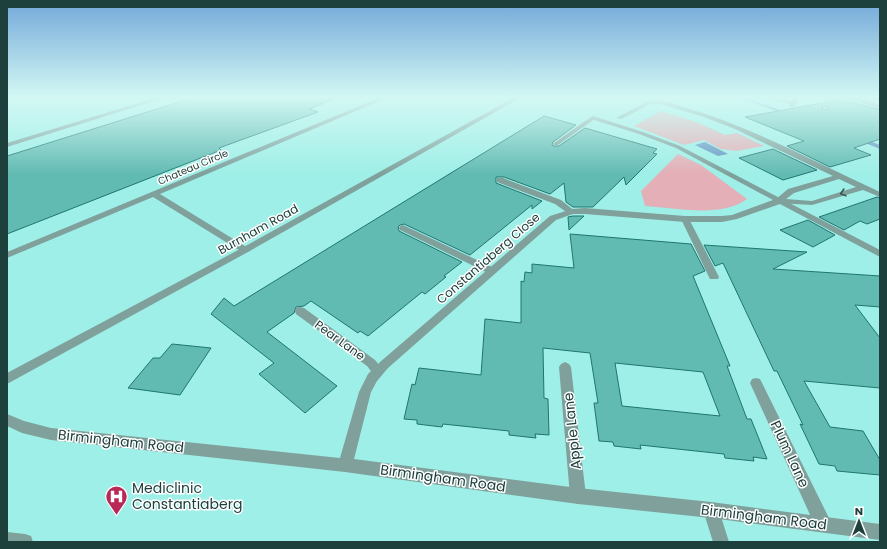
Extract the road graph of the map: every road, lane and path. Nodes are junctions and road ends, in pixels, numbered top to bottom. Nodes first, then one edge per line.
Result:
1 (80, 123) edge
2 (325, 123) edge
3 (473, 123) edge
4 (586, 123) edge
5 (608, 123) edge
6 (721, 123) edge
7 (556, 144) dead end
8 (7, 145) edge
9 (841, 176) junction
10 (500, 180) dead end
11 (864, 187) junction
12 (154, 194) junction
13 (880, 195) edge
14 (779, 201) junction
15 (572, 212) junction
16 (685, 219) junction
17 (402, 228) dead end
18 (245, 250) junction
19 (7, 254) edge
20 (880, 254) edge
21 (492, 271) junction
22 (714, 277) dead end
23 (300, 311) dead end
24 (565, 367) dead end
25 (378, 371) junction
26 (7, 379) edge
27 (756, 383) dead end
28 (7, 420) edge
29 (345, 465) junction
30 (578, 496) junction
31 (711, 510) junction
32 (823, 524) junction
33 (880, 532) edge
34 (7, 540) edge
35 (25, 542) edge
36 (721, 542) edge

1 - 8 street
2 - 12 street, Chateau Circle
3 - 18 street, Burnham Road
4 - 7 street
5 - 14 street
6 - 9 street
9 - 11 street
9 - 14 street, Constantiaberg Close
10 - 15 street
11 - 13 street
11 -> 14 street
12 - 18 street
12 - 19 street, Chateau Circle
14 - 16 street, Constantiaberg Close
14 - 20 street
15 - 16 street, Constantiaberg Close
15 - 21 street, Constantiaberg Close
16 - 22 street
17 - 21 street
18 - 26 street, Burnham Road
21 - 25 street, Constantiaberg Close
23 - 25 street, Pear Lane
24 - 30 street, Apple Lane
25 - 29 street, Constantiaberg Close
27 - 32 street, Plum Lane
28 - 29 street, Birmingham Road
29 - 30 street, Birmingham Road
30 - 31 street, Birmingham Road
31 - 32 street, Birmingham Road
31 - 36 street
32 - 33 street, Birmingham Road
34 - 35 street

